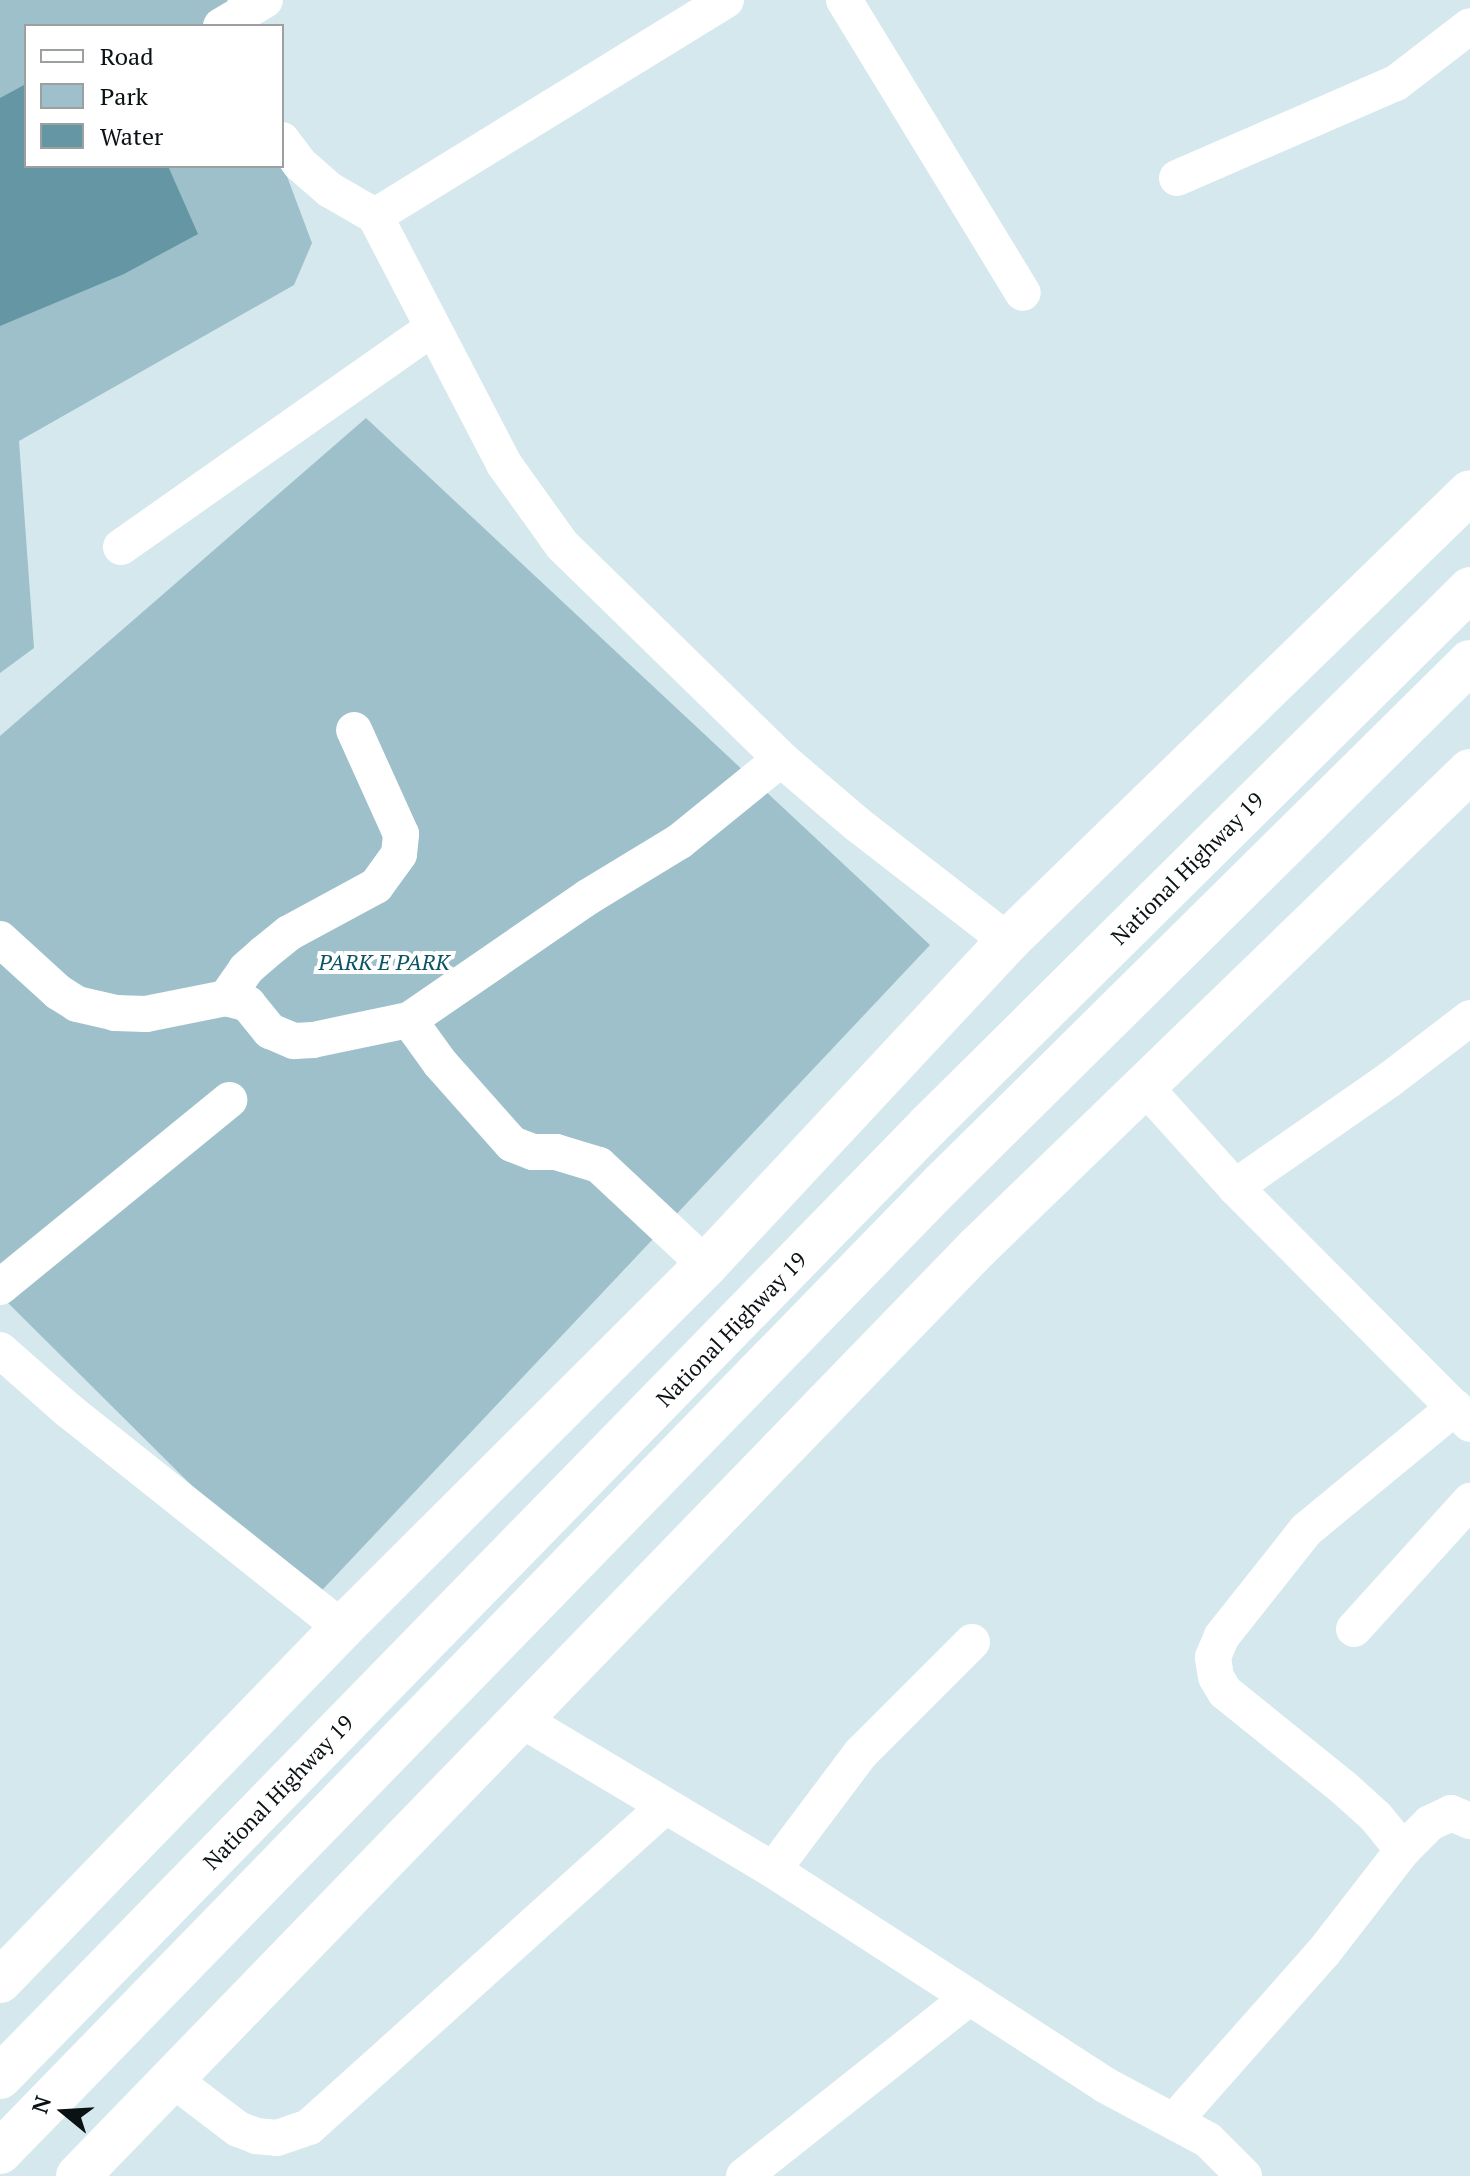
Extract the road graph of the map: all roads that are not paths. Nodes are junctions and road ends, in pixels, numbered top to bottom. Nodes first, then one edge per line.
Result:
1 (209, 0) edge
2 (265, 0) edge
3 (726, 0) edge
4 (844, 0) edge
5 (209, 24) edge
6 (224, 24) edge
7 (1470, 26) edge
8 (284, 143) edge
9 (1177, 178) dead end
10 (375, 216) junction
11 (1023, 293) dead end
12 (433, 328) junction
13 (1470, 492) edge
14 (121, 547) dead end
15 (1470, 589) edge
16 (1470, 662) edge
17 (354, 730) dead end
18 (781, 759) junction
19 (1470, 771) edge
20 (0, 939) edge
21 (1008, 941) junction
22 (226, 998) junction
23 (1470, 1018) edge
24 (409, 1020) junction
25 (1144, 1086) junction
26 (229, 1100) dead end
27 (1235, 1187) junction
28 (706, 1265) junction
29 (0, 1287) edge
30 (0, 1350) edge
31 (1463, 1415) edge
32 (1470, 1501) edge
33 (342, 1628) junction
34 (1354, 1629) dead end
35 (972, 1642) dead end
36 (520, 1719) junction
37 (665, 1806) junction
38 (1470, 1821) edge
39 (1403, 1850) junction
40 (773, 1870) junction
41 (0, 1981) edge
42 (970, 1997) junction
43 (0, 2077) edge
44 (172, 2079) junction
45 (1175, 2120) junction
46 (0, 2152) edge
47 (78, 2176) edge
48 (744, 2176) edge
49 (1244, 2176) edge

1 - 5 street
2 - 6 street
3 - 10 street
4 - 11 street
7 - 9 street
8 - 10 street
10 - 12 street
12 - 14 street
12 - 18 street
13 - 21 main road
15 - 43 main road, National Highway 19
16 - 46 main road
17 - 22 street
18 - 21 street
18 - 24 street
19 - 25 main road
20 - 22 street
21 - 28 main road
22 - 24 street
23 - 27 street
24 - 28 street
25 - 27 street
25 - 36 main road
26 - 29 street
27 - 31 street
28 - 33 main road
30 - 33 street
31 - 39 street
32 - 34 street
33 - 41 main road
35 - 40 street
36 - 37 street
36 - 44 main road
37 - 40 street
37 - 44 street
38 - 39 street
39 - 45 street
40 - 42 street
42 - 45 street
42 - 48 street
44 - 47 main road
45 - 49 street

